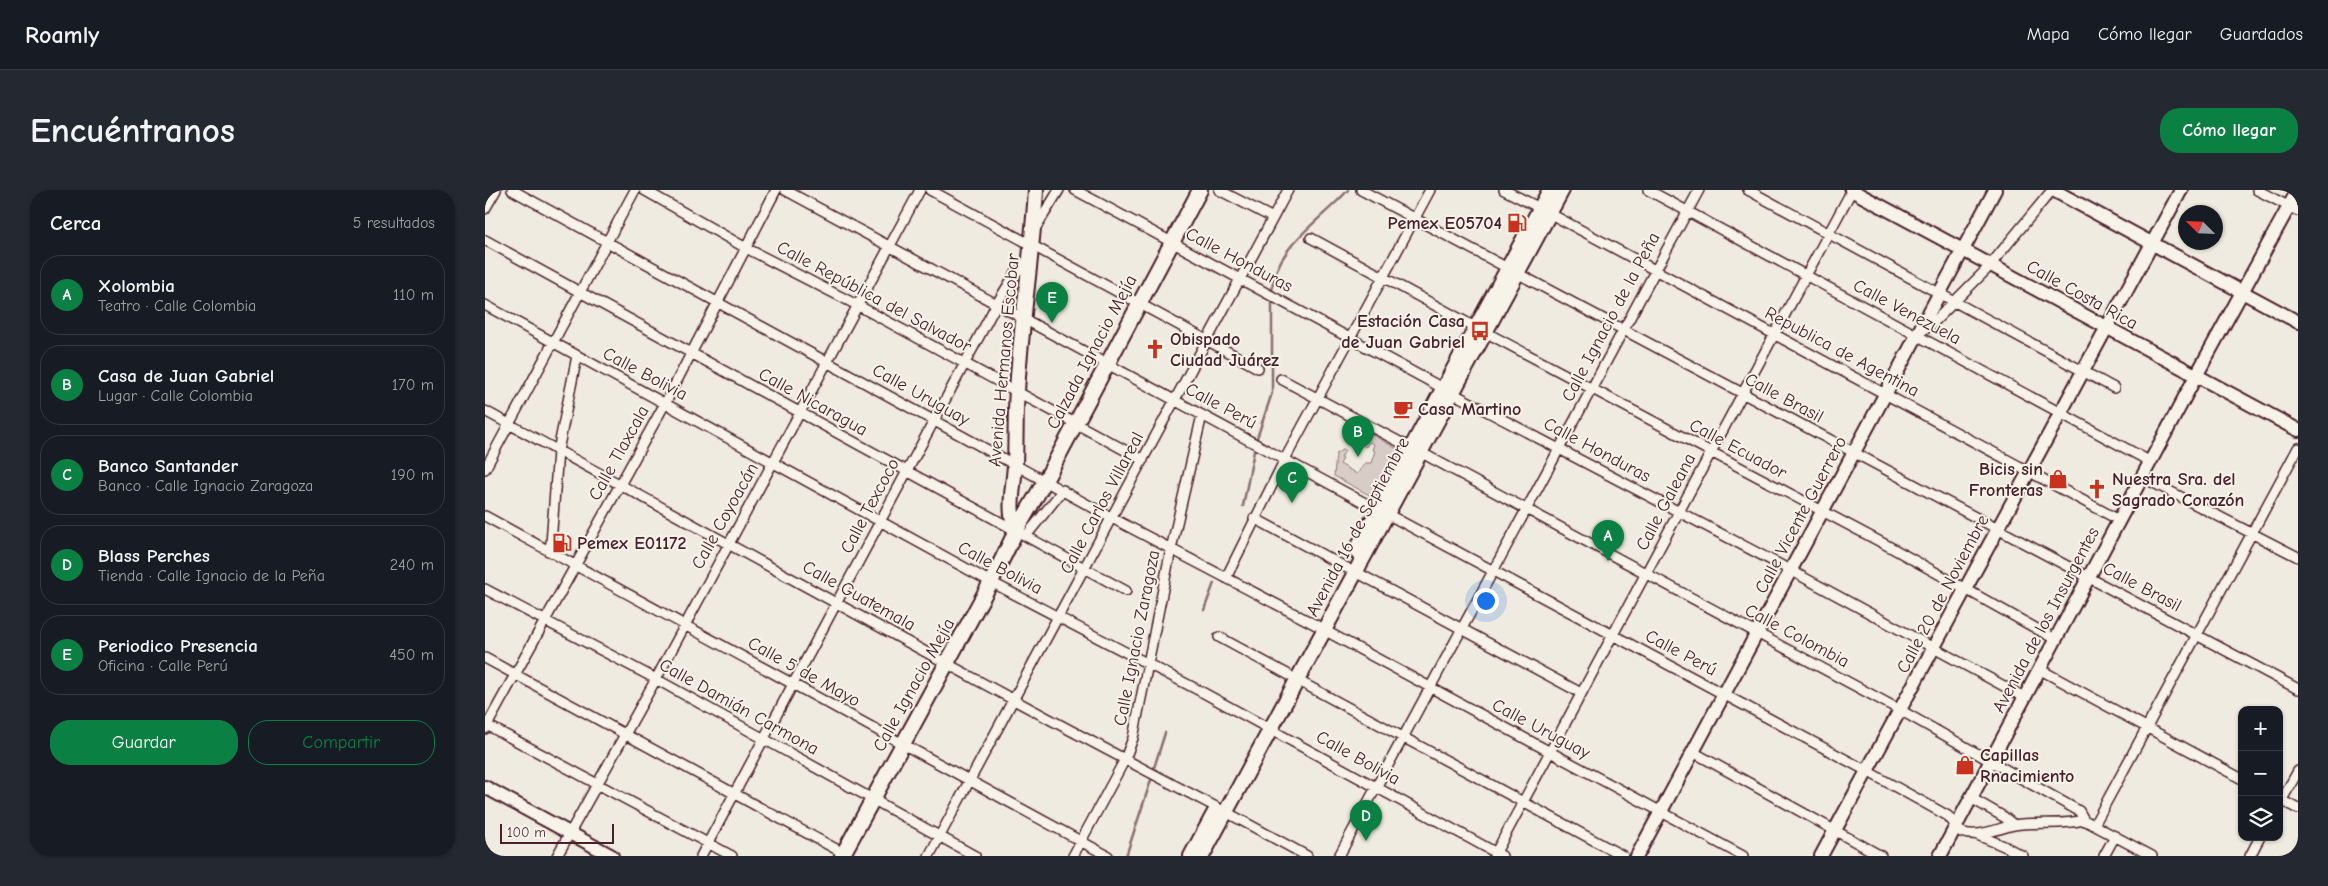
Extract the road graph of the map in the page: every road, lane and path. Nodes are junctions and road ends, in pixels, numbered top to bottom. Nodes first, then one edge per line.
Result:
1 (496, 190) edge
2 (512, 190) edge
3 (635, 190) edge
4 (643, 190) edge
5 (776, 190) edge
6 (785, 190) edge
7 (920, 190) edge
8 (930, 190) edge
9 (1036, 190) edge
10 (1059, 190) edge
11 (1075, 190) edge
12 (1200, 190) edge
13 (1219, 190) edge
14 (1288, 190) edge
15 (1361, 190) edge
16 (1429, 190) edge
17 (1504, 190) edge
18 (1549, 190) edge
19 (1562, 190) edge
20 (1648, 190) edge
21 (1699, 190) edge
22 (1748, 190) edge
23 (1851, 190) edge
24 (1995, 190) edge
25 (2053, 190) edge
26 (2181, 190) edge
27 (2257, 190) edge
28 (2298, 190) edge
29 (2293, 209) edge
30 (485, 210) edge
31 (1545, 211) junction
32 (1687, 212) junction
33 (1413, 217) junction
34 (1273, 218) junction
35 (1034, 231) junction
36 (1828, 234) junction
37 (1311, 238) dead end
38 (485, 240) edge
39 (1172, 242) junction
40 (608, 243) junction
41 (2151, 244) junction
42 (888, 247) junction
43 (746, 248) junction
44 (1032, 250) junction
45 (1962, 250) junction
46 (1991, 265) junction
47 (1512, 270) junction
48 (1655, 271) junction
49 (1383, 275) junction
50 (1806, 276) junction
51 (1240, 279) junction
52 (1940, 292) junction
53 (2243, 293) junction
54 (581, 294) junction
55 (1956, 301) junction
56 (719, 303) junction
57 (1140, 303) junction
58 (485, 305) edge
59 (857, 305) junction
60 (996, 305) junction
61 (1025, 320) junction
62 (2298, 322) edge
63 (2104, 328) junction
64 (1480, 329) junction
65 (1623, 330) junction
66 (1919, 334) junction
67 (1774, 335) junction
68 (1350, 337) junction
69 (1207, 340) junction
70 (554, 343) junction
71 (691, 354) junction
72 (577, 356) junction
73 (827, 362) junction
74 (965, 363) junction
75 (1107, 364) junction
76 (1258, 368) dead end
77 (2081, 370) junction
78 (2196, 376) junction
79 (1281, 379) dead end
80 (2114, 388) dead end
81 (1591, 389) junction
82 (1448, 390) junction
83 (1017, 391) junction
84 (1887, 393) junction
85 (1743, 394) junction
86 (1318, 398) junction
87 (1175, 401) junction
88 (665, 403) junction
89 (485, 411) edge
90 (2060, 412) junction
91 (799, 413) junction
92 (1202, 415) junction
93 (934, 421) junction
94 (1076, 423) junction
95 (509, 424) junction
96 (2298, 430) edge
97 (2298, 448) edge
98 (1559, 449) junction
99 (1416, 450) junction
100 (559, 451) junction
101 (1854, 453) junction
102 (1711, 454) junction
103 (1285, 459) junction
104 (1143, 460) junction
105 (773, 462) junction
106 (2151, 462) junction
107 (1015, 464) junction
108 (485, 469) edge
109 (2031, 470) junction
110 (907, 472) junction
111 (2142, 477) junction
112 (1045, 481) junction
113 (620, 485) junction
114 (1063, 490) junction
115 (1526, 510) junction
116 (1382, 512) junction
117 (1822, 512) junction
118 (1680, 513) junction
119 (485, 516) edge
120 (1112, 518) junction
121 (1254, 518) junction
122 (2119, 520) junction
123 (880, 521) junction
124 (1998, 529) junction
125 (2253, 533) junction
126 (1021, 534) junction
127 (729, 542) junction
128 (1171, 549) junction
129 (548, 551) junction
130 (2298, 557) edge
131 (574, 566) junction
132 (1085, 568) junction
133 (1351, 570) junction
134 (1790, 570) junction
135 (1493, 571) junction
136 (1646, 574) junction
137 (1220, 575) junction
138 (2088, 576) junction
139 (991, 582) junction
140 (485, 588) edge
141 (1965, 589) junction
142 (1126, 591) dead end
143 (837, 603) junction
144 (1059, 617) junction
145 (544, 620) junction
146 (684, 626) junction
147 (1320, 627) junction
148 (1462, 630) junction
149 (1757, 632) junction
150 (2197, 635) junction
151 (1613, 636) junction
152 (1219, 637) dead end
153 (2055, 639) junction
154 (1933, 649) junction
155 (485, 658) edge
156 (947, 664) junction
157 (1149, 664) junction
158 (2039, 670) junction
159 (515, 675) junction
160 (1293, 678) junction
161 (656, 679) junction
162 (793, 685) junction
163 (1430, 688) junction
164 (2298, 689) edge
165 (1581, 693) junction
166 (1724, 694) junction
167 (2024, 698) junction
168 (1014, 700) junction
169 (1900, 710) junction
170 (486, 726) edge
171 (1266, 727) junction
172 (2147, 729) junction
173 (626, 734) junction
174 (1403, 738) junction
175 (764, 740) junction
176 (903, 745) junction
177 (1549, 752) junction
178 (1693, 752) junction
179 (1125, 759) junction
180 (1991, 761) junction
181 (1867, 771) junction
182 (2298, 771) edge
183 (2238, 777) edge
184 (970, 782) junction
185 (597, 783) junction
186 (1377, 786) junction
187 (485, 787) edge
188 (735, 794) junction
189 (2283, 796) edge
190 (1971, 798) junction
191 (872, 800) junction
192 (1522, 802) junction
193 (2283, 802) edge
194 (2298, 809) edge
195 (1222, 810) junction
196 (1661, 811) junction
197 (2084, 820) junction
198 (1956, 825) junction
199 (2013, 825) junction
200 (2094, 826) junction
201 (1835, 830) junction
202 (569, 833) junction
203 (1975, 834) junction
204 (2115, 836) junction
205 (940, 837) junction
206 (2259, 841) edge
207 (1080, 842) junction
208 (708, 843) junction
209 (844, 855) edge
210 (1497, 855) edge
211 (557, 856) edge
212 (612, 856) edge
213 (701, 856) edge
214 (732, 856) edge
215 (929, 856) edge
216 (975, 856) edge
217 (1073, 856) edge
218 (1108, 856) edge
219 (1191, 856) edge
220 (1202, 856) edge
221 (1307, 856) edge
222 (1339, 856) edge
223 (1623, 856) edge
224 (1637, 856) edge
225 (1743, 856) edge
226 (1821, 856) edge
227 (1881, 856) edge
228 (1940, 856) edge
229 (2023, 856) edge
230 (2104, 856) edge
231 (2152, 856) edge
232 (2250, 856) edge

1 - 30 street
2 - 40 street, Calle Uruguay
3 - 40 street
4 - 43 street, Calle República del Salvador
5 - 43 street, Calle Tlaxcala
6 - 42 street, Calle Perú
7 - 42 street, Calle Coyoacán
8 - 44 street
9 - 35 main road, Avenida Hermanos Escobar
10 - 35 street
11 - 39 street, Calle Honduras
12 - 39 main road, Calzada Ignacio Mejía
13 - 34 street
14 - 34 street, Calle Carlos Villareal
15 - 33 street, Calle Brasil
16 - 33 street
17 - 31 street, Republica de Agentina
18 - 31 main road, Avenida 16 de Septiembre
19 - 31 main road, Avenida 16 de Septiembre
20 - 32 street, Calle Venezuela
21 - 32 street, Calle Ignacio de la Peña
22 - 36 street
23 - 36 street, Calle Galeana
23 - 45 main road, Calle Costa Rica
24 - 45 main road, Calle Vicente Guerrero
25 - 41 main road
25 - 46 street
26 - 41 main road, Calle 20 de Noviembre
27 - 29 street
28 - 29 main road, Avenida de los Insurgentes
29 - 53 main road, Avenida de los Insurgentes
31 - 47 main road, Avenida 16 de Septiembre
31 - 48 street, Republica de Agentina
32 - 48 street, Calle Ignacio de la Peña
32 - 50 street, Calle Venezuela
33 - 47 street, Calle Brasil
33 - 49 street
34 - 51 street, Calle Carlos Villareal
35 - 44 main road, Avenida Hermanos Escobar
36 - 50 street, Calle Galeana
36 - 52 street
37 - 49 street, Calle Ecuador
38 - 54 street, Calle Nicaragua
39 - 51 street, Calle Honduras
39 - 57 main road, Calzada Ignacio Mejía
40 - 54 street
40 - 56 street, Calle Uruguay
41 - 53 main road
41 - 63 main road, Calle 20 de Noviembre
42 - 59 street, Calle Coyoacán
42 - 60 street, Calle Perú
43 - 56 street, Calle Tlaxcala
43 - 59 street, Calle República del Salvador
44 - 57 street
44 - 60 street, Calle Texcoco
44 - 61 main road, Avenida Hermanos Escobar
45 - 46 main road, Calle Costa Rica
45 - 52 main road, Calle Vicente Guerrero
46 - 55 street
46 - 63 main road, Calle Costa Rica
47 - 64 main road, Avenida 16 de Septiembre
47 - 65 street, Calle Brasil
48 - 65 street, Calle Ignacio de la Peña
48 - 67 street, Republica de Agentina
49 - 64 street, Calle Ecuador
49 - 68 street
50 - 66 street, Calle Venezuela
50 - 67 street, Calle Galeana
51 - 68 street, Calle Honduras
51 - 69 street, Calle Carlos Villareal
52 - 55 street
52 - 66 main road, Calle Vicente Guerrero
53 - 62 main road
53 - 78 main road, Avenida de los Insurgentes
54 - 70 street
54 - 71 street, Calle Nicaragua
55 - 66 street
55 - 77 street
56 - 71 street, Calle Tlaxcala
56 - 73 street, Calle Uruguay
57 - 69 street
57 - 75 main road, Calzada Ignacio Mejía
58 - 70 street, Calle Bolivia
59 - 73 street, Calle Coyoacán
59 - 74 street, Calle República del Salvador
60 - 61 street, Calle Perú
60 - 74 street, Calle Texcoco
61 - 75 street, Calle Perú
61 - 83 main road, Avenida Hermanos Escobar
63 - 77 main road, Calle 20 de Noviembre
63 - 78 main road, Calle Costa Rica
64 - 81 street, Calle Ecuador
64 - 82 main road, Avenida 16 de Septiembre
65 - 81 street, Calle Ignacio de la Peña
65 - 85 street, Calle Brasil
66 - 84 main road, Calle Vicente Guerrero
66 - 90 street, Calle Venezuela
67 - 84 street, Republica de Agentina
67 - 85 street, Calle Galeana
68 - 82 street, Calle Honduras
68 - 86 street
69 - 76 street
69 - 87 street, Calle Carlos Villareal
70 - 72 street, Calle Bolivia
70 - 95 street
71 - 88 street, Calle Tlaxcala
71 - 91 street, Calle Nicaragua
72 - 88 street, Calle Bolivia
72 - 100 street
73 - 91 street, Calle Coyoacán
73 - 93 street, Calle Uruguay
74 - 83 street, Calle República del Salvador
74 - 93 street, Calle Texcoco
75 - 87 street, Calle Perú
75 - 94 main road, Calzada Ignacio Mejía
77 - 80 street
77 - 90 main road, Calle 20 de Noviembre
78 - 96 main road, Calle Costa Rica
78 - 106 main road, Avenida de los Insurgentes
79 - 86 street, Calle Colombia
81 - 98 street, Calle Ignacio de la Peña
81 - 102 street, Calle Ecuador
82 - 98 street, Calle Honduras
82 - 99 main road, Avenida 16 de Septiembre
83 - 94 street, Calle República del Salvador
83 - 107 main road, Avenida Hermanos Escobar
84 - 101 main road, Calle Vicente Guerrero
84 - 109 street, Republica de Agentina
85 - 101 street, Calle Brasil
85 - 102 street, Calle Galeana
86 - 99 street, Calle Colombia
86 - 103 street
87 - 92 street, Calle Perú
87 - 104 street, Calle Carlos Villareal
88 - 105 street, Calle Bolivia
88 - 113 street, Calle Tlaxcala
89 - 95 street, Calle Guatemala
90 - 106 street, Calle Venezuela
90 - 109 main road, Calle 20 de Noviembre
91 - 105 street, Calle Coyoacán
91 - 110 street, Calle Nicaragua
92 - 103 street, Calle Perú
92 - 128 street, Calle Ignacio Zaragoza
93 - 107 street, Calle Uruguay
93 - 110 street, Calle Texcoco
94 - 104 street, Calle República del Salvador
94 - 112 main road, Calzada Ignacio Mejía
95 - 100 street, Calle Guatemala
95 - 108 street
97 - 125 street
98 - 115 street, Calle Ignacio de la Peña
98 - 118 street, Calle Honduras
99 - 115 street, Calle Colombia
99 - 116 main road, Avenida 16 de Septiembre
100 - 113 street, Calle Guatemala
100 - 129 street
101 - 117 main road, Calle Vicente Guerrero
101 - 124 street, Calle Brasil
102 - 117 street, Calle Ecuador
102 - 118 street, Calle Galeana
103 - 116 street, Calle Perú
103 - 121 street
104 - 120 street, Calle Carlos Villareal
105 - 123 street, Calle Bolivia
105 - 127 street, Calle Coyoacán
106 - 111 main road, Avenida de los Insurgentes
107 - 112 street, Calle Uruguay
107 - 126 main road, Avenida Hermanos Escobar
109 - 122 street, Republica de Agentina
109 - 124 main road, Calle 20 de Noviembre
110 - 123 street, Calle Texcoco
110 - 126 street, Calle Nicaragua
111 - 122 main road, Avenida de los Insurgentes
111 - 125 street
112 - 114 street, Calle Uruguay
112 - 126 main road, Calzada Ignacio Mejía
113 - 127 street, Calle Guatemala
113 - 131 street, Calle Tlaxcala
114 - 120 street, Calle Uruguay
114 - 126 street
115 - 135 street, Calle Ignacio de la Peña
115 - 136 street, Calle Colombia
116 - 133 main road, Avenida 16 de Septiembre
116 - 135 street, Calle Perú
117 - 134 main road, Calle Vicente Guerrero
117 - 141 street, Calle Ecuador
118 - 134 street, Calle Honduras
118 - 136 street, Calle Galeana
119 - 129 street, Calle 5 de Mayo
120 - 128 street, Calle Uruguay
120 - 132 street, Calle Carlos Villareal
121 - 133 street
121 - 137 street
122 - 138 main road, Avenida de los Insurgentes
123 - 139 street, Calle Bolivia
123 - 143 street, Calle Texcoco
124 - 138 street, Calle Brasil
124 - 141 main road, Calle 20 de Noviembre
125 - 130 street
125 - 150 street
126 - 132 street, Calle Nicaragua
126 - 139 main road, Calle Ignacio Mejía
127 - 143 street, Calle Guatemala
127 - 146 street, Calle Coyoacán
128 - 137 street, Calle Uruguay
128 - 157 street, Calle Ignacio Zaragoza
129 - 131 street, Calle 5 de Mayo
131 - 145 street, Calle Tlaxcala
131 - 146 street, Calle 5 de Mayo
132 - 142 street, Calle Nicaragua
132 - 144 street, Calle Carlos Villareal
133 - 147 main road, Avenida 16 de Septiembre
133 - 148 street
134 - 149 main road, Calle Vicente Guerrero
134 - 154 street, Calle Honduras
135 - 148 street, Calle Ignacio de la Peña
135 - 151 street, Calle Perú
136 - 149 street, Calle Colombia
136 - 151 street, Calle Galeana
137 - 147 street, Calle Uruguay
138 - 150 street, Calle Brasil
138 - 153 main road, Avenida de los Insurgentes
139 - 144 street, Calle Bolivia
139 - 156 main road, Calle Ignacio Mejía
140 - 145 street, Calle Damián Carmona
141 - 153 street, Calle Ecuador
141 - 154 main road, Calle 20 de Noviembre
143 - 156 street, Calle Guatemala
143 - 162 street, Calle Texcoco
144 - 157 street, Calle Bolivia
144 - 168 street, Calle Carlos Villareal
145 - 159 street, Calle Tlaxcala
145 - 161 street, Calle Damián Carmona
146 - 161 street, Calle Coyoacán
146 - 162 street, Calle 5 de Mayo
147 - 160 main road, Avenida 16 de Septiembre
147 - 163 street, Calle Uruguay
148 - 163 street, Calle Ignacio de la Peña
148 - 165 street
149 - 166 main road, Calle Vicente Guerrero
149 - 169 street, Calle Colombia
150 - 164 street, Calle Brasil
150 - 172 street
151 - 165 street, Calle Galeana
151 - 166 street, Calle Perú
152 - 160 street
153 - 158 main road, Avenida de los Insurgentes
154 - 167 street, Calle Honduras
154 - 169 main road, Calle 20 de Noviembre
155 - 159 street
156 - 168 street, Calle Guatemala
156 - 176 main road, Calle Ignacio Mejía
157 - 171 street, Calle Bolivia
157 - 179 street, Calle Ignacio Zaragoza
158 - 167 main road, Avenida de los Insurgentes
158 - 172 street
159 - 170 street, Calle Tlaxcala
159 - 173 street
160 - 171 main road, Avenida 16 de Septiembre
160 - 174 street
161 - 173 street, Calle Coyoacán
161 - 175 street, Calle Damián Carmona
162 - 175 street, Calle Texcoco
162 - 176 street, Calle 5 de Mayo
163 - 174 street, Calle Ignacio de la Peña
163 - 177 street, Calle Uruguay
165 - 177 street, Calle Galeana
166 - 178 main road, Calle Vicente Guerrero
166 - 181 street, Calle Perú
167 - 180 main road, Avenida de los Insurgentes
168 - 179 street, Calle Guatemala
168 - 184 street, Calle Carlos Villareal
169 - 180 street, Calle Colombia
169 - 181 main road, Calle 20 de Noviembre
170 - 185 street
171 - 186 street, Calle Bolivia
171 - 195 main road, Avenida 16 de Septiembre
172 - 183 street
172 - 200 street
173 - 185 street, Calle Coyoacán
173 - 188 street
174 - 186 street, Calle Ignacio de la Peña
174 - 192 street
175 - 188 street, Calle Texcoco
175 - 191 street, Calle Damián Carmona
176 - 184 street, Calle 5 de Mayo
176 - 191 main road, Calle Ignacio Mejía
177 - 192 street, Calle Galeana
177 - 196 street, Calle Uruguay
178 - 196 main road, Calle Vicente Guerrero
178 - 201 street
179 - 195 street, Calle Guatemala
179 - 207 street, Calle Ignacio Zaragoza
180 - 190 main road, Avenida de los Insurgentes
180 - 197 street, Calle Colombia
181 - 198 street, Calle Perú
181 - 201 main road, Calle 20 de Noviembre
182 - 189 street
184 - 205 street, Calle Carlos Villareal
184 - 207 street, Calle 5 de Mayo
185 - 202 street, Calle Coyoacán
185 - 208 street
186 - 210 street, Calle Bolivia
186 - 222 street, Calle Ignacio de la Peña
187 - 202 main road
188 - 208 street, Calle Texcoco
188 - 209 street
190 - 198 main road, Avenida de los Insurgentes
190 - 199 street
191 - 205 street, Calle Damián Carmona
191 - 209 main road, Calle Ignacio Mejía
192 - 210 street, Calle Galeana
192 - 223 street
193 - 194 street
195 - 219 main road, Avenida 16 de Septiembre
195 - 220 main road, Avenida 16 de Septiembre
195 - 221 street, Calle Guatemala
196 - 224 main road, Calle Vicente Guerrero
196 - 225 street, Calle Uruguay
197 - 199 street
197 - 200 street, Calle Colombia
198 - 203 street, Calle Perú
198 - 228 main road, Avenida de los Insurgentes
199 - 203 street
200 - 204 street, Calle Colombia
201 - 226 main road, Calle 20 de Noviembre
201 - 227 street
202 - 211 street, Calle Coyoacán
202 - 212 main road
203 - 229 street
204 - 230 street
204 - 231 street, Calle Colombia
205 - 215 street, Calle Carlos Villareal
205 - 216 street, Calle Damián Carmona
206 - 232 street
207 - 217 street, Calle Ignacio Zaragoza
207 - 218 street, Calle 5 de Mayo
208 - 213 street, Calle Texcoco
208 - 214 street

